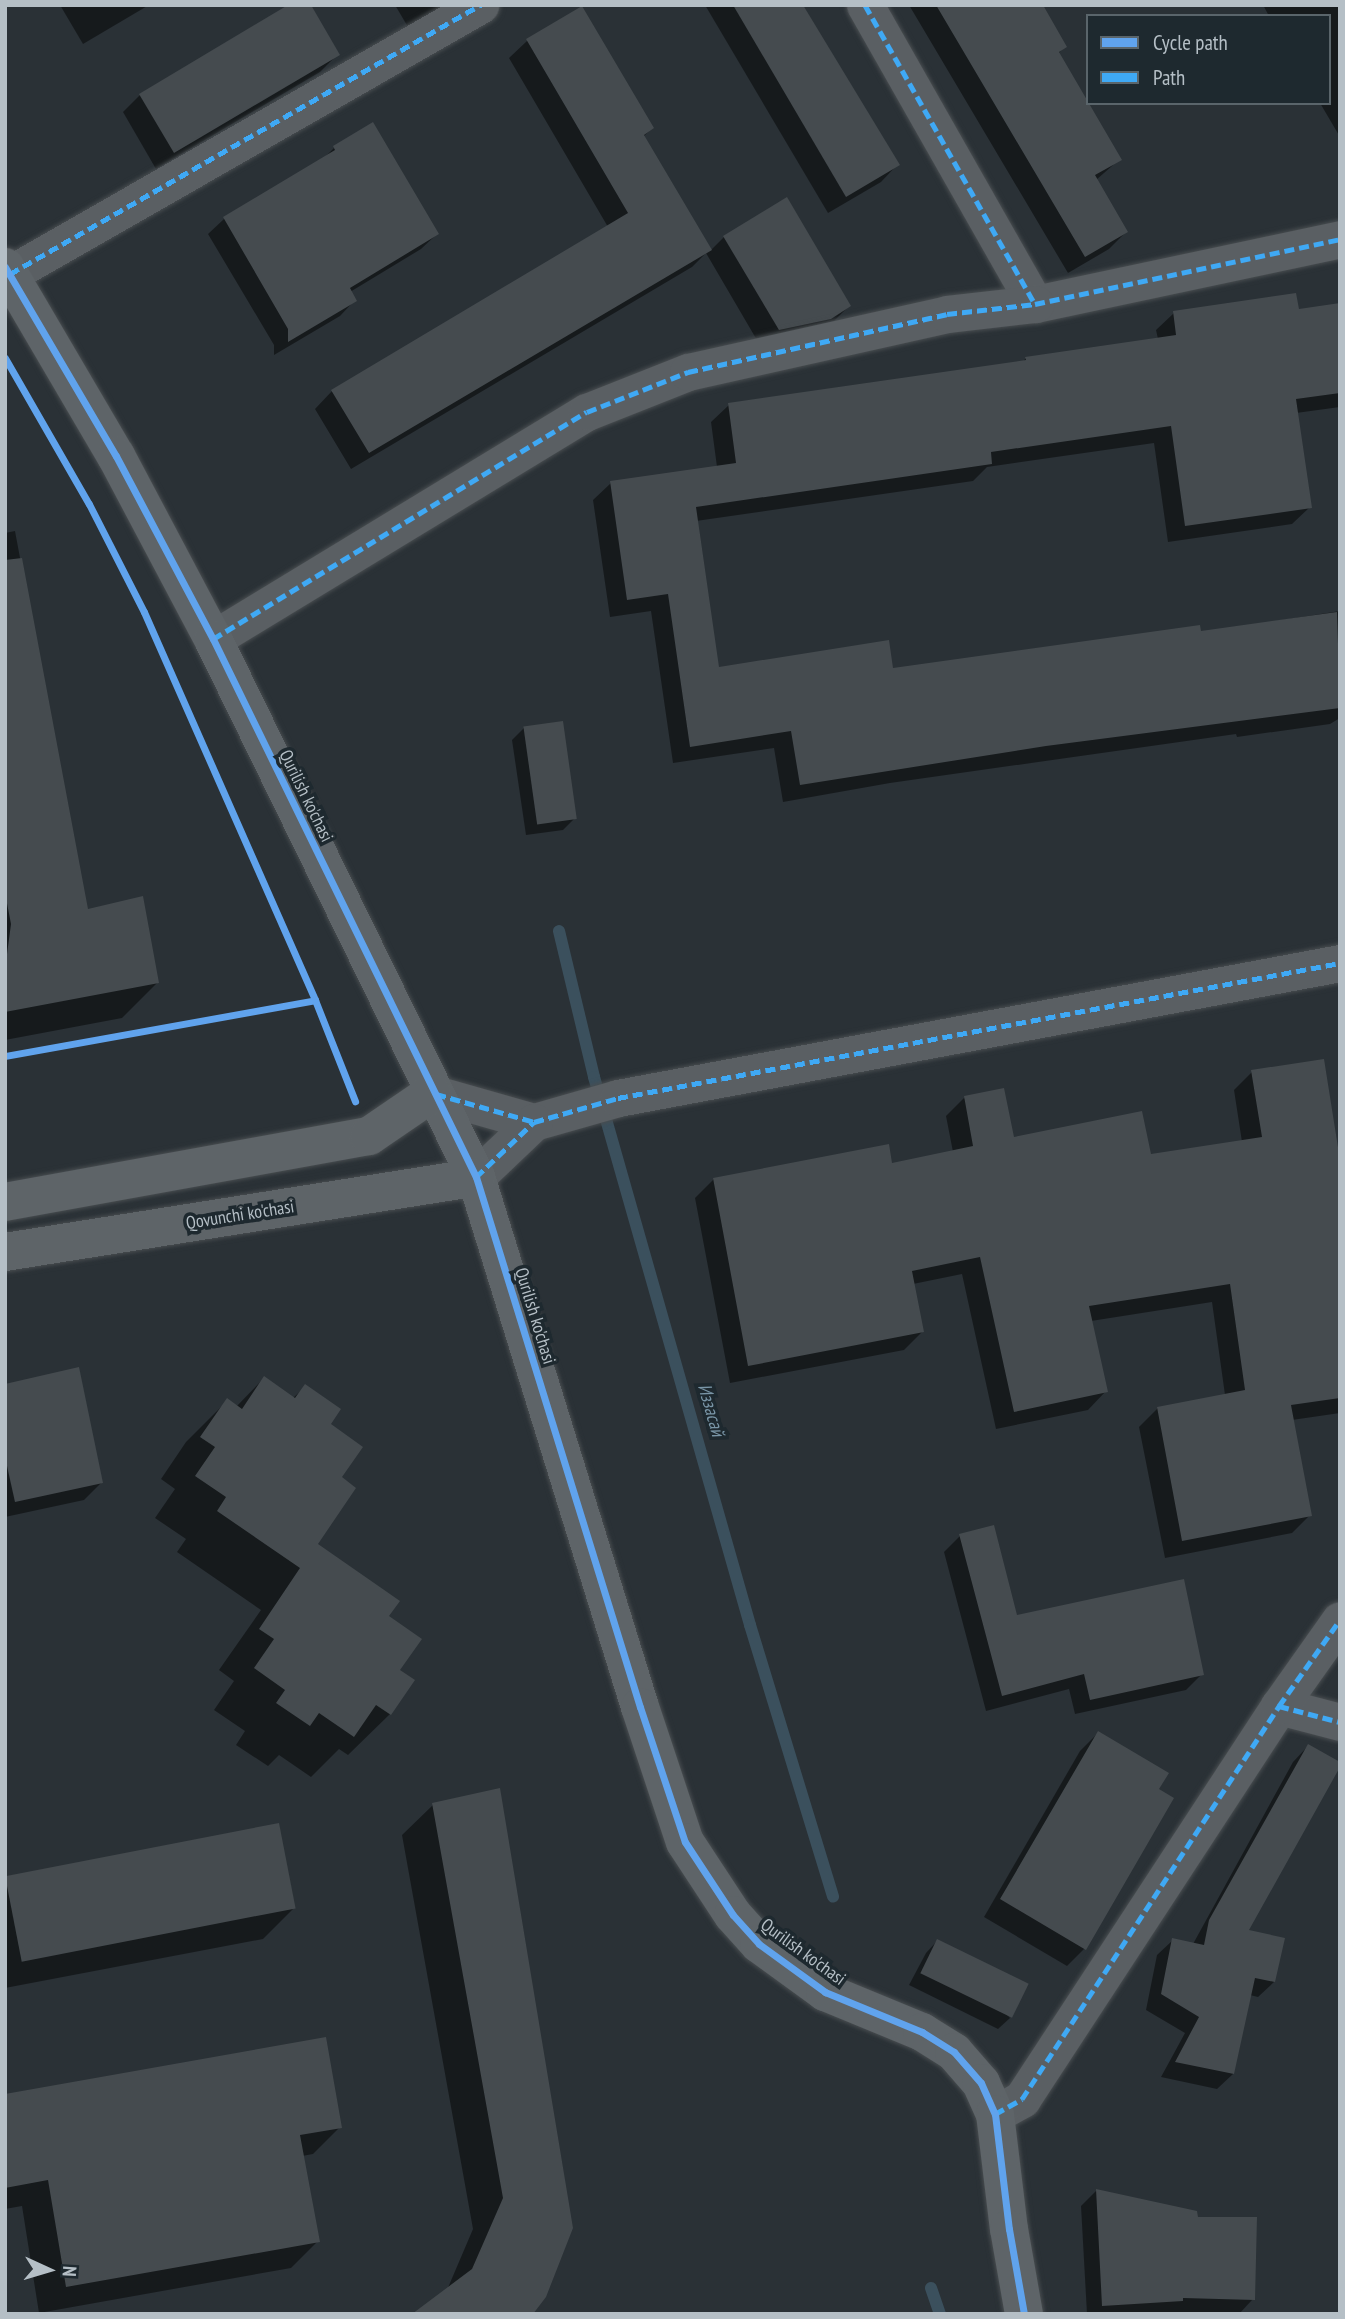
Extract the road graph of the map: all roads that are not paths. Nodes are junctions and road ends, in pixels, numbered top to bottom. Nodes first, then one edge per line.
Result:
1 (480, 5) edge
2 (865, 5) edge
3 (1340, 239) edge
4 (8, 270) edge
5 (1035, 304) junction
6 (213, 639) junction
7 (1340, 963) edge
8 (432, 1093) junction
9 (534, 1122) junction
10 (476, 1177) junction
11 (5, 1202) edge
12 (5, 1252) edge
13 (1340, 1620) edge
14 (1279, 1706) junction
15 (1340, 1722) edge
16 (995, 2114) junction
17 (1024, 2314) edge

1 - 4 street
2 - 5 street
3 - 5 street
4 - 6 street, Qurilish ko'chasi
5 - 6 street
6 - 8 street, Qurilish ko'chasi
7 - 9 street
8 - 9 street
8 - 10 street, Qurilish ko'chasi
8 - 11 street
9 - 10 street
10 - 12 street, Qovunchi ko'chasi
10 - 16 street, Qurilish ko'chasi
13 - 14 street
14 - 15 street
14 - 16 street
16 - 17 street, Qurilish ko'chasi

